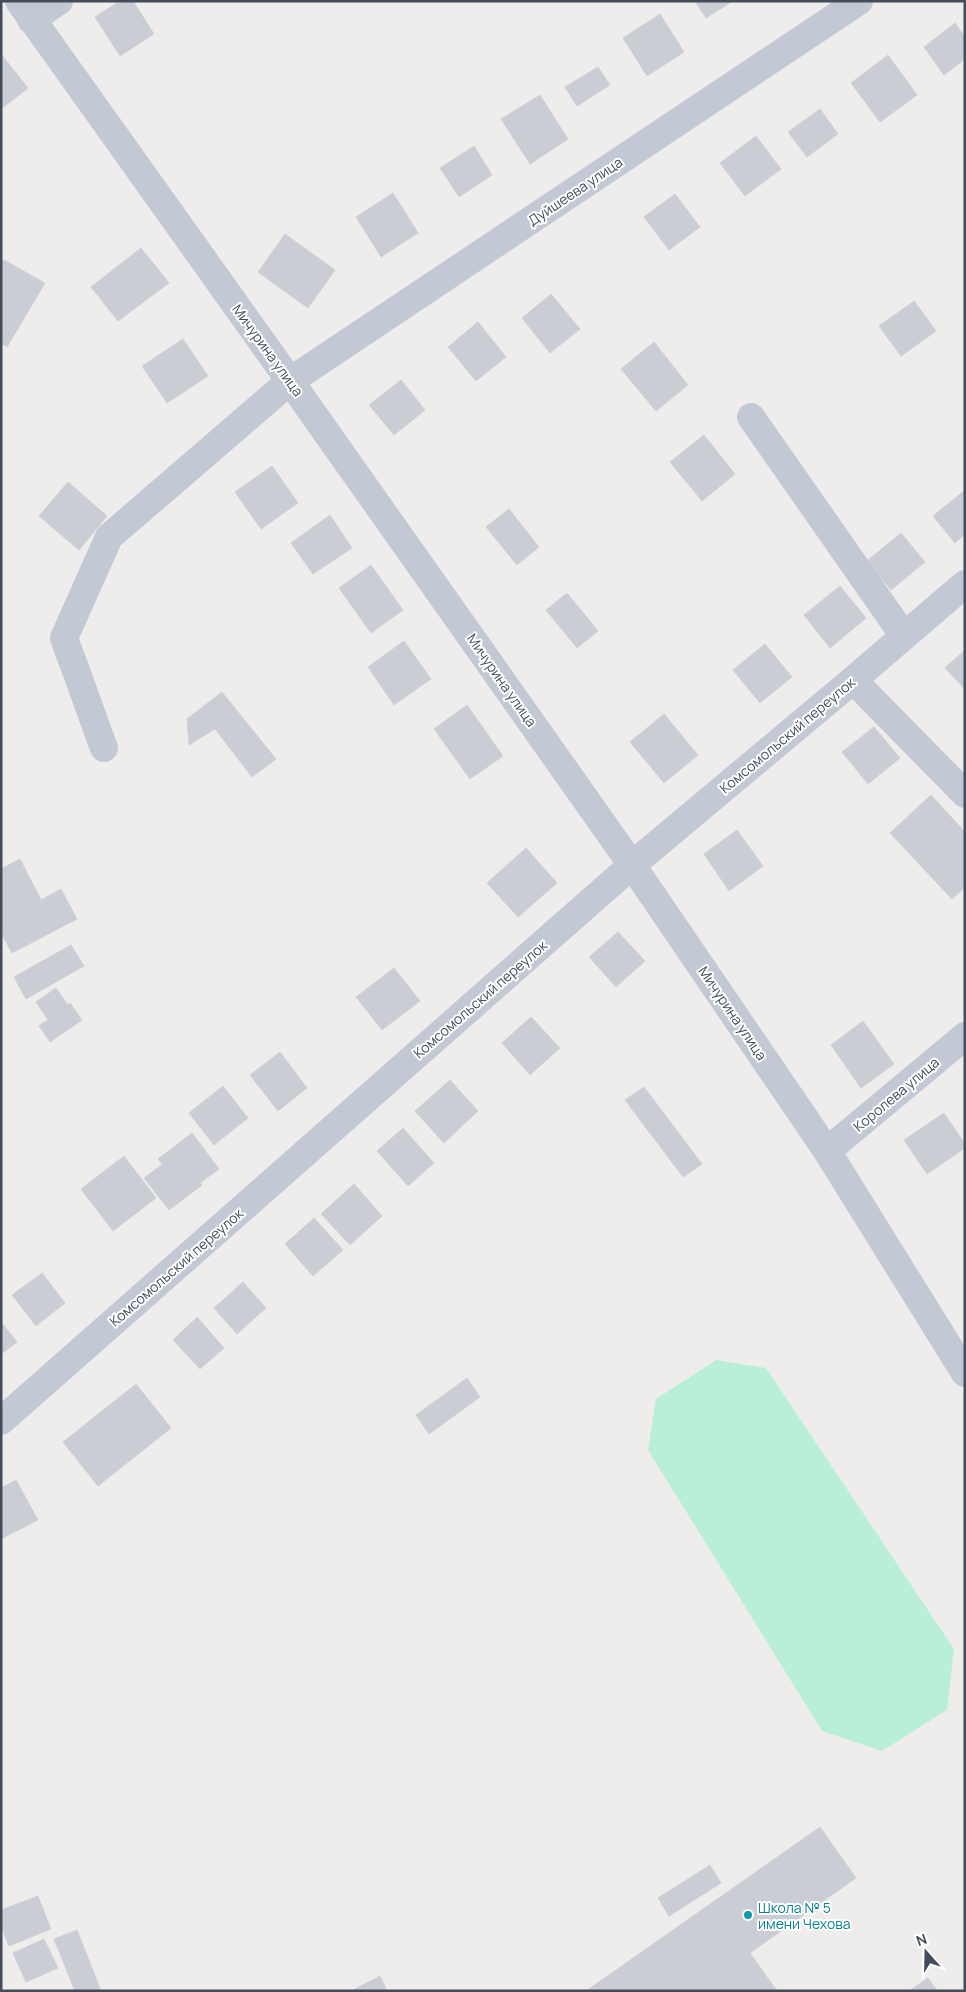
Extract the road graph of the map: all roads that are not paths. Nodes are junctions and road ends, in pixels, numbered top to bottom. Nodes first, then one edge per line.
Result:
1 (59, 1) edge
2 (859, 1) edge
3 (25, 11) edge
4 (290, 381) junction
5 (750, 417) dead end
6 (965, 584) edge
7 (904, 636) junction
8 (853, 680) junction
9 (104, 748) dead end
10 (965, 794) edge
11 (632, 865) junction
12 (965, 1036) edge
13 (827, 1151) junction
14 (965, 1373) edge
15 (1, 1421) edge

1 - 3 street
2 - 4 street, Дуйшеева улица
3 - 4 street, Мичурина улица
4 - 9 street, Дуйшеева улица
4 - 11 street, Мичурина улица
5 - 7 street
6 - 7 street, Комсомольский переулок
7 - 8 street, Комсомольский переулок
8 - 10 street
8 - 11 street, Комсомольский переулок
11 - 13 street, Мичурина улица
11 - 15 street, Комсомольский переулок
12 - 13 street, Королева улица
13 - 14 street, Мичурина улица

